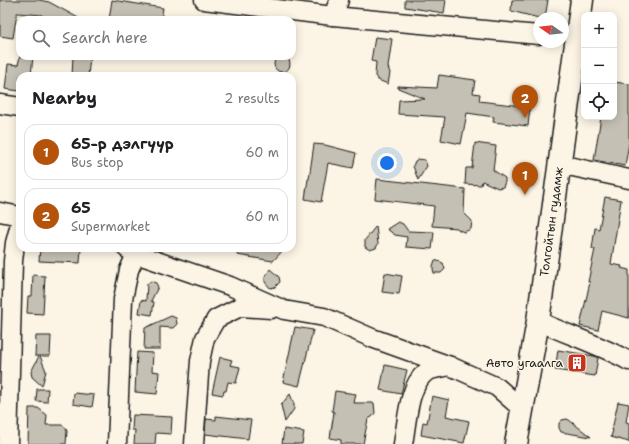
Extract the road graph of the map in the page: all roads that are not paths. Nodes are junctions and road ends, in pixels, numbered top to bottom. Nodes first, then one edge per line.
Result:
1 (204, 0) edge
2 (582, 0) edge
3 (336, 8) edge
4 (533, 34) edge
5 (570, 38) edge
6 (0, 104) edge
7 (16, 106) edge
8 (559, 164) junction
9 (629, 179) edge
10 (0, 212) edge
11 (16, 215) edge
12 (16, 239) edge
13 (131, 252) edge
14 (134, 252) edge
15 (284, 310) junction
16 (538, 321) junction
17 (629, 361) edge
18 (450, 366) junction
19 (522, 409) junction
20 (8, 444) edge
21 (117, 444) edge
22 (194, 444) edge
23 (403, 444) edge
24 (516, 444) edge

1 - 3 street
2 - 5 main road, Толгойтын гудамж
3 - 4 street
5 - 8 main road, Толгойтын гудамж
6 - 7 street
8 - 9 street
8 - 16 main road, Толгойтын гудамж
10 - 11 street
12 - 20 street
13 - 21 street
14 - 15 street
15 - 18 street
15 - 22 street
16 - 17 street
16 - 19 main road, Толгойтын гудамж
18 - 19 street
18 - 23 street
19 - 24 main road, Толгойтын гудамж

